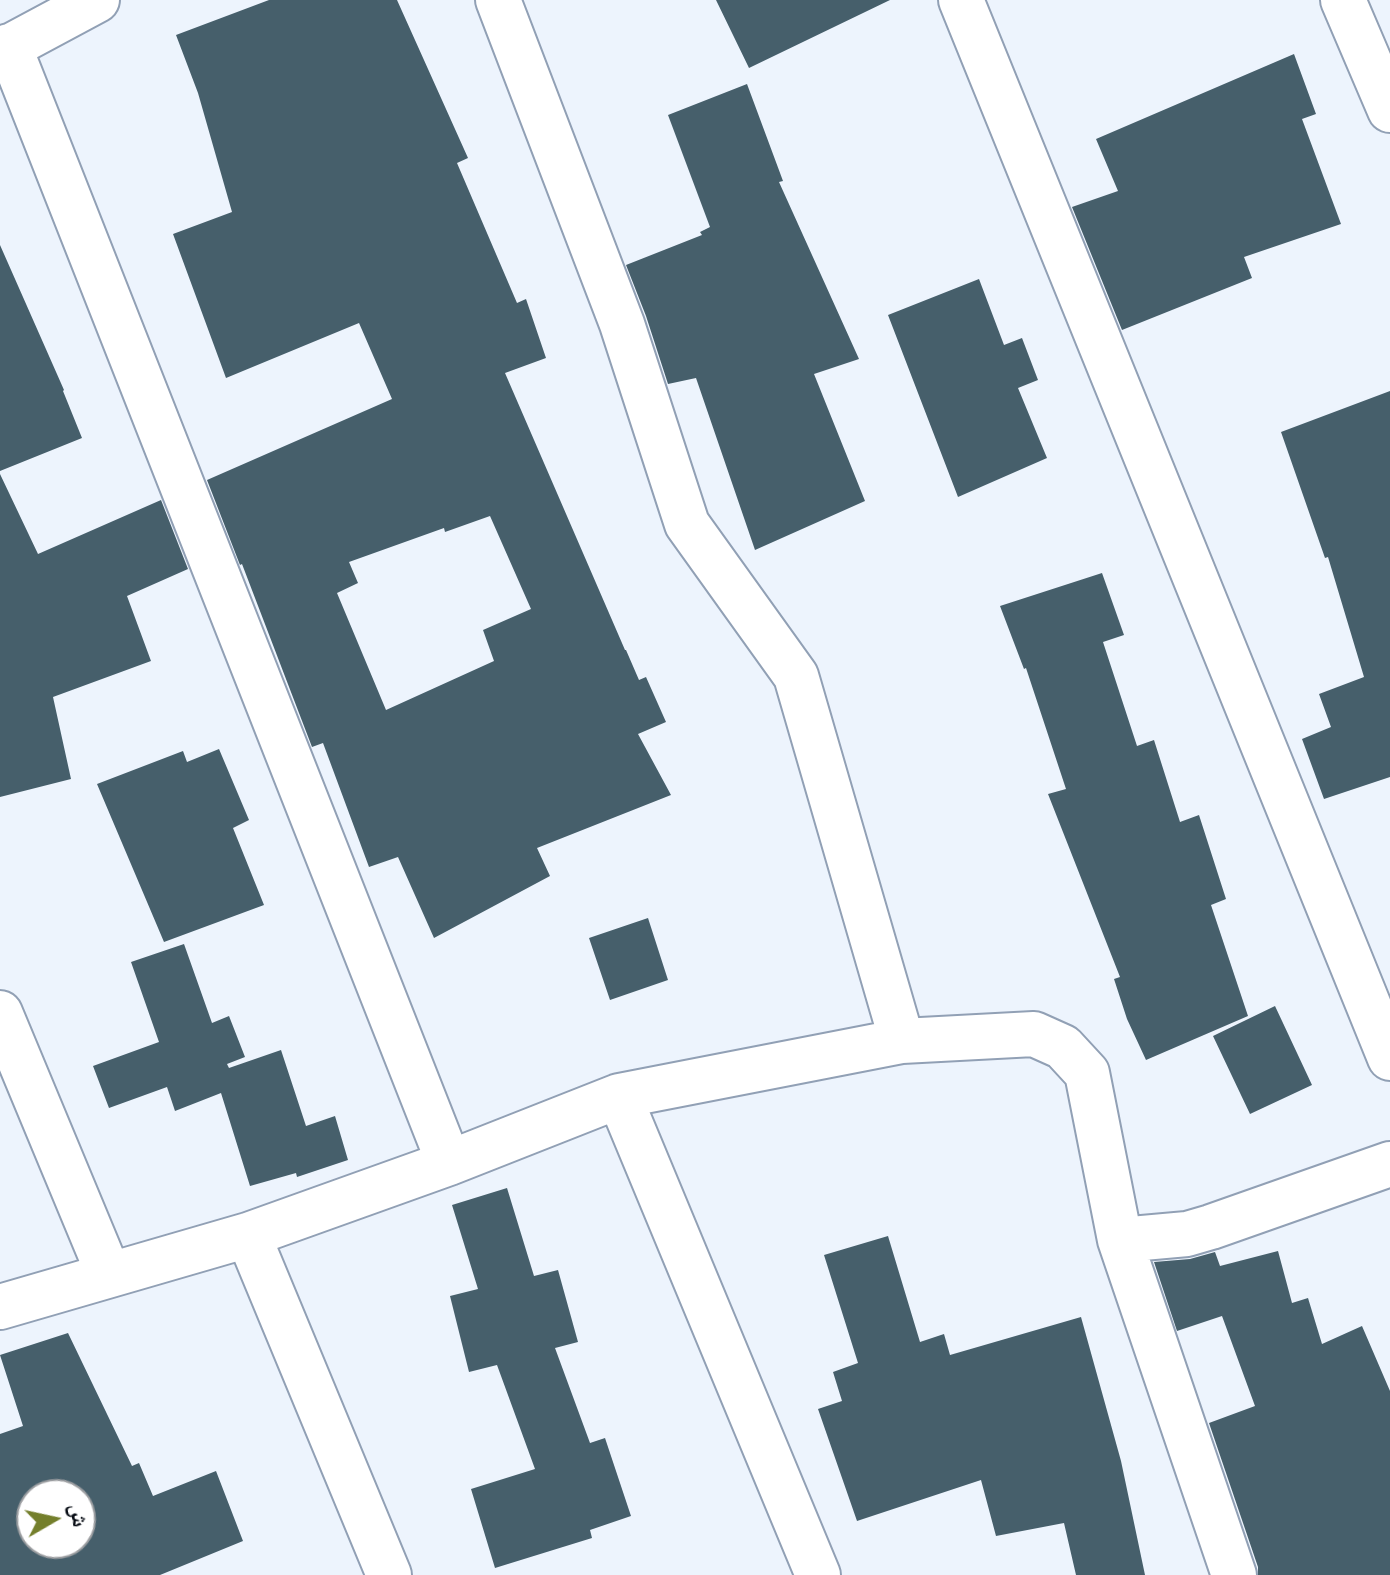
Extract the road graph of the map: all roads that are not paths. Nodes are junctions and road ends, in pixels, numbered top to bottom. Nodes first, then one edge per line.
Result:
1 (97, 0) edge
2 (498, 0) edge
3 (961, 0) edge
4 (1343, 0) edge
5 (4, 49) edge
6 (1390, 110) edge
7 (0, 1013) edge
8 (902, 1041) junction
9 (1390, 1058) edge
10 (619, 1096) junction
11 (449, 1163) junction
12 (1390, 1164) edge
13 (248, 1235) junction
14 (1120, 1240) junction
15 (109, 1275) junction
16 (0, 1307) edge
17 (389, 1575) edge
18 (818, 1575) edge
19 (1234, 1575) edge

1 - 5 street
2 - 8 street
3 - 9 street
4 - 6 street
5 - 11 street
7 - 15 street
8 - 10 street
8 - 14 street
10 - 11 street
10 - 18 street
11 - 13 street
12 - 14 street
13 - 15 street
13 - 17 street
14 - 19 street
15 - 16 street

